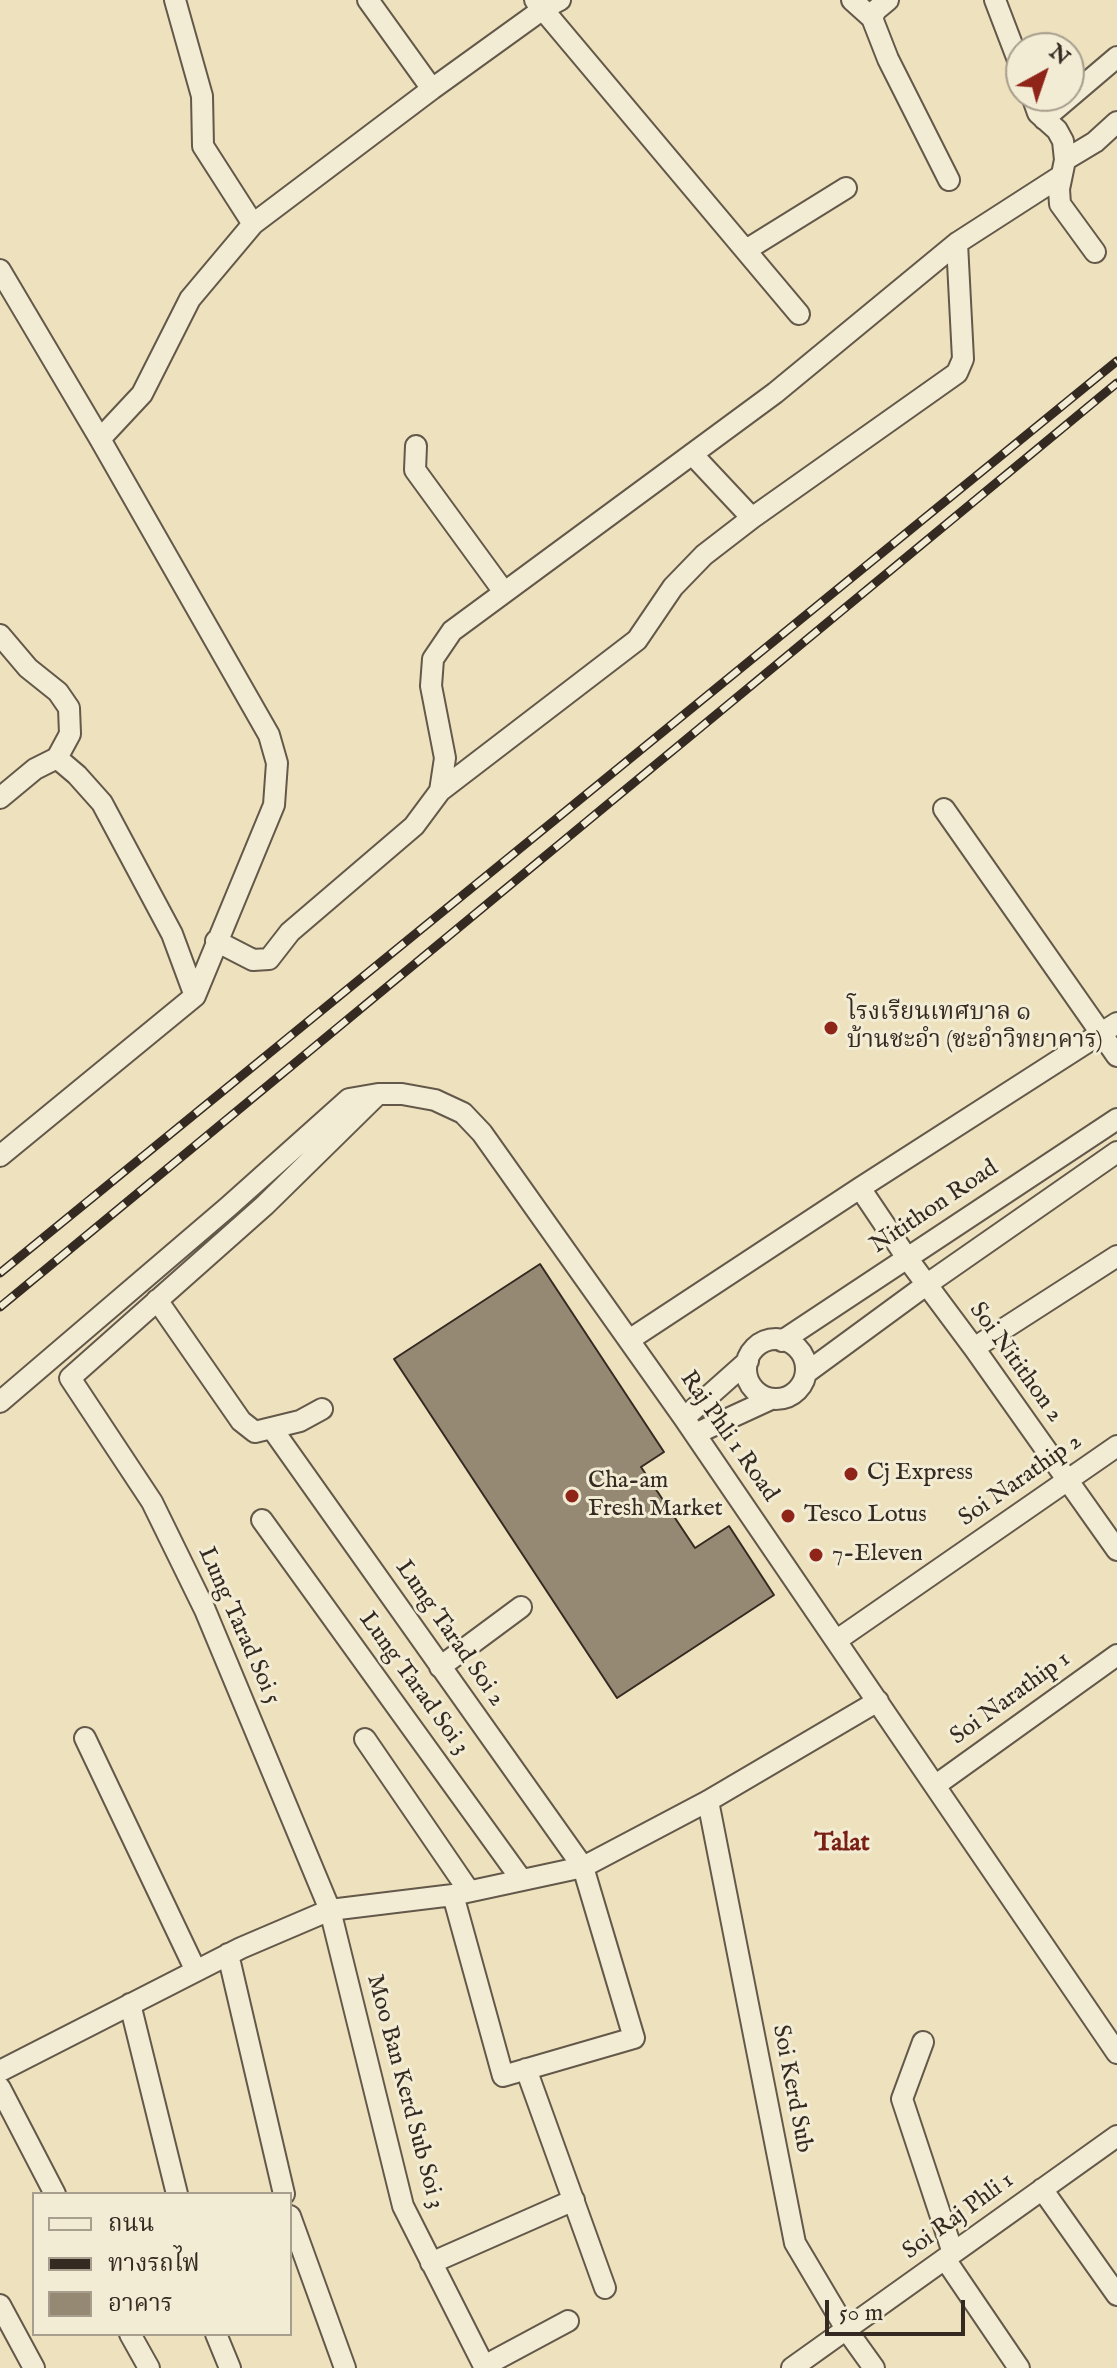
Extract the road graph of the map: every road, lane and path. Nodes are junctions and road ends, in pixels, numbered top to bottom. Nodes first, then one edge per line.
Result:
1 (175, 0) edge
2 (368, 0) edge
3 (852, 0) edge
4 (888, 0) edge
5 (995, 0) edge
6 (546, 3) edge
7 (872, 18) junction
8 (1007, 32) edge
9 (1117, 57) edge
10 (432, 89) junction
11 (1038, 112) edge
12 (1044, 119) junction
13 (1117, 122) edge
14 (1063, 168) junction
15 (949, 180) dead end
16 (846, 188) dead end
17 (253, 224) junction
18 (957, 243) junction
19 (746, 250) junction
20 (1095, 252) dead end
21 (0, 270) edge
22 (799, 314) dead end
23 (100, 439) junction
24 (416, 446) dead end
25 (692, 454) junction
26 (752, 518) junction
27 (504, 592) junction
28 (0, 635) edge
29 (57, 758) junction
30 (440, 791) junction
31 (0, 798) edge
32 (944, 809) dead end
33 (216, 941) junction
34 (195, 996) junction
35 (1109, 1028) edge
36 (1117, 1056) edge
37 (378, 1094) junction
38 (1117, 1119) edge
39 (1117, 1152) edge
40 (0, 1156) edge
41 (860, 1188) junction
42 (1117, 1256) edge
43 (907, 1258) junction
44 (926, 1285) junction
45 (157, 1300) junction
46 (629, 1340) junction
47 (782, 1341) junction
48 (974, 1348) junction
49 (748, 1361) junction
50 (806, 1373) junction
51 (771, 1399) junction
52 (0, 1402) edge
53 (322, 1409) dead end
54 (690, 1426) junction
55 (273, 1430) junction
56 (1117, 1446) edge
57 (1067, 1480) junction
58 (262, 1520) dead end
59 (1117, 1550) edge
60 (521, 1607) dead end
61 (837, 1640) junction
62 (1117, 1655) edge
63 (440, 1667) junction
64 (878, 1701) junction
65 (85, 1738) dead end
66 (365, 1739) dead end
67 (936, 1785) junction
68 (708, 1801) junction
69 (583, 1867) junction
70 (521, 1879) junction
71 (461, 1893) junction
72 (330, 1910) junction
73 (228, 1954) junction
74 (196, 1971) junction
75 (130, 2004) junction
76 (923, 2042) dead end
77 (1117, 2053) edge
78 (526, 2069) junction
79 (0, 2071) edge
80 (0, 2088) edge
81 (1117, 2136) edge
82 (1042, 2189) junction
83 (54, 2192) edge
84 (177, 2192) edge
85 (284, 2192) edge
86 (574, 2200) junction
87 (292, 2222) edge
88 (949, 2256) junction
89 (431, 2263) junction
90 (605, 2288) dead end
91 (1117, 2295) edge
92 (0, 2305) edge
93 (568, 2321) dead end
94 (846, 2329) junction
95 (131, 2336) edge
96 (217, 2336) edge
97 (484, 2367) edge
98 (34, 2368) edge
99 (149, 2368) edge
100 (230, 2368) edge
101 (345, 2368) edge
102 (792, 2368) edge
103 (874, 2368) edge
104 (1019, 2368) edge

1 - 17 street
2 - 10 street
3 - 7 street
4 - 7 street
5 - 8 street
6 - 10 street
6 - 19 street
7 - 15 street
9 - 12 street
10 - 17 street
11 - 12 street
12 - 14 street
13 - 14 street
14 - 18 street
14 - 20 street
16 - 19 street
17 - 23 street
18 - 25 street
18 - 26 street
19 - 22 street
21 - 23 street
23 - 33 street
24 - 27 street
25 - 26 street
25 - 27 street
26 - 30 street
27 - 30 street
28 - 29 street
29 - 31 street
29 - 34 street
30 - 33 street
32 - 35 street
33 - 34 street
34 - 40 street
35 - 36 street
35 - 41 street
37 - 45 street
37 - 46 street, Raj Phli 1 Road
37 - 52 street, Raj Phli 1 Road
38 - 43 street, Nitithon Road
39 - 44 street
41 - 43 street, Soi Nitithon 2
41 - 46 street
42 - 48 street
43 - 44 street, Soi Nitithon 2
43 - 47 street, Nitithon Road
44 - 48 street, Soi Nitithon 2
44 - 50 street
45 - 55 street
45 - 72 street, Lung Tarad Soi 5
46 - 54 street, Raj Phli 1 Road
47 - 49 street
47 - 50 street
48 - 57 street, Soi Nitithon 2
49 - 51 street
49 - 54 street
50 - 51 street
51 - 54 street
53 - 55 street
54 - 61 street, Raj Phli 1 Road
55 - 63 street, Lung Tarad Soi 2
56 - 57 street, Soi Narathip 2
57 - 59 street, Soi Nitithon 2
57 - 61 street, Soi Narathip 2
58 - 70 street, Lung Tarad Soi 3
60 - 63 street
61 - 64 street, Raj Phli 1 Road
62 - 67 street, Soi Narathip 1
63 - 69 street, Lung Tarad Soi 2
64 - 67 street, Raj Phli 1 Road
64 - 68 street
65 - 74 street
66 - 71 street
67 - 77 street, Raj Phli 1 Road
68 - 69 street
68 - 94 street, Soi Kerd Sub
69 - 70 street
69 - 78 street, Lung Tarad Soi 2
70 - 71 street
71 - 72 street
71 - 78 street
72 - 73 street
72 - 89 street, Moo Ban Kerd Sub Soi 3
73 - 74 street
73 - 85 street
74 - 75 street
75 - 79 street
75 - 84 street
76 - 88 street
78 - 86 street
80 - 83 street
81 - 82 street, Soi Raj Phli 1
82 - 88 street, Soi Raj Phli 1
82 - 91 street
86 - 89 street
86 - 90 street
87 - 101 street
88 - 94 street, Soi Raj Phli 1
88 - 104 street
89 - 97 street, Moo Ban Kerd Sub Soi 3
92 - 98 street
93 - 97 street
94 - 102 street, Soi Raj Phli 1
94 - 103 street, Soi Kerd Sub
95 - 99 street
96 - 100 street

